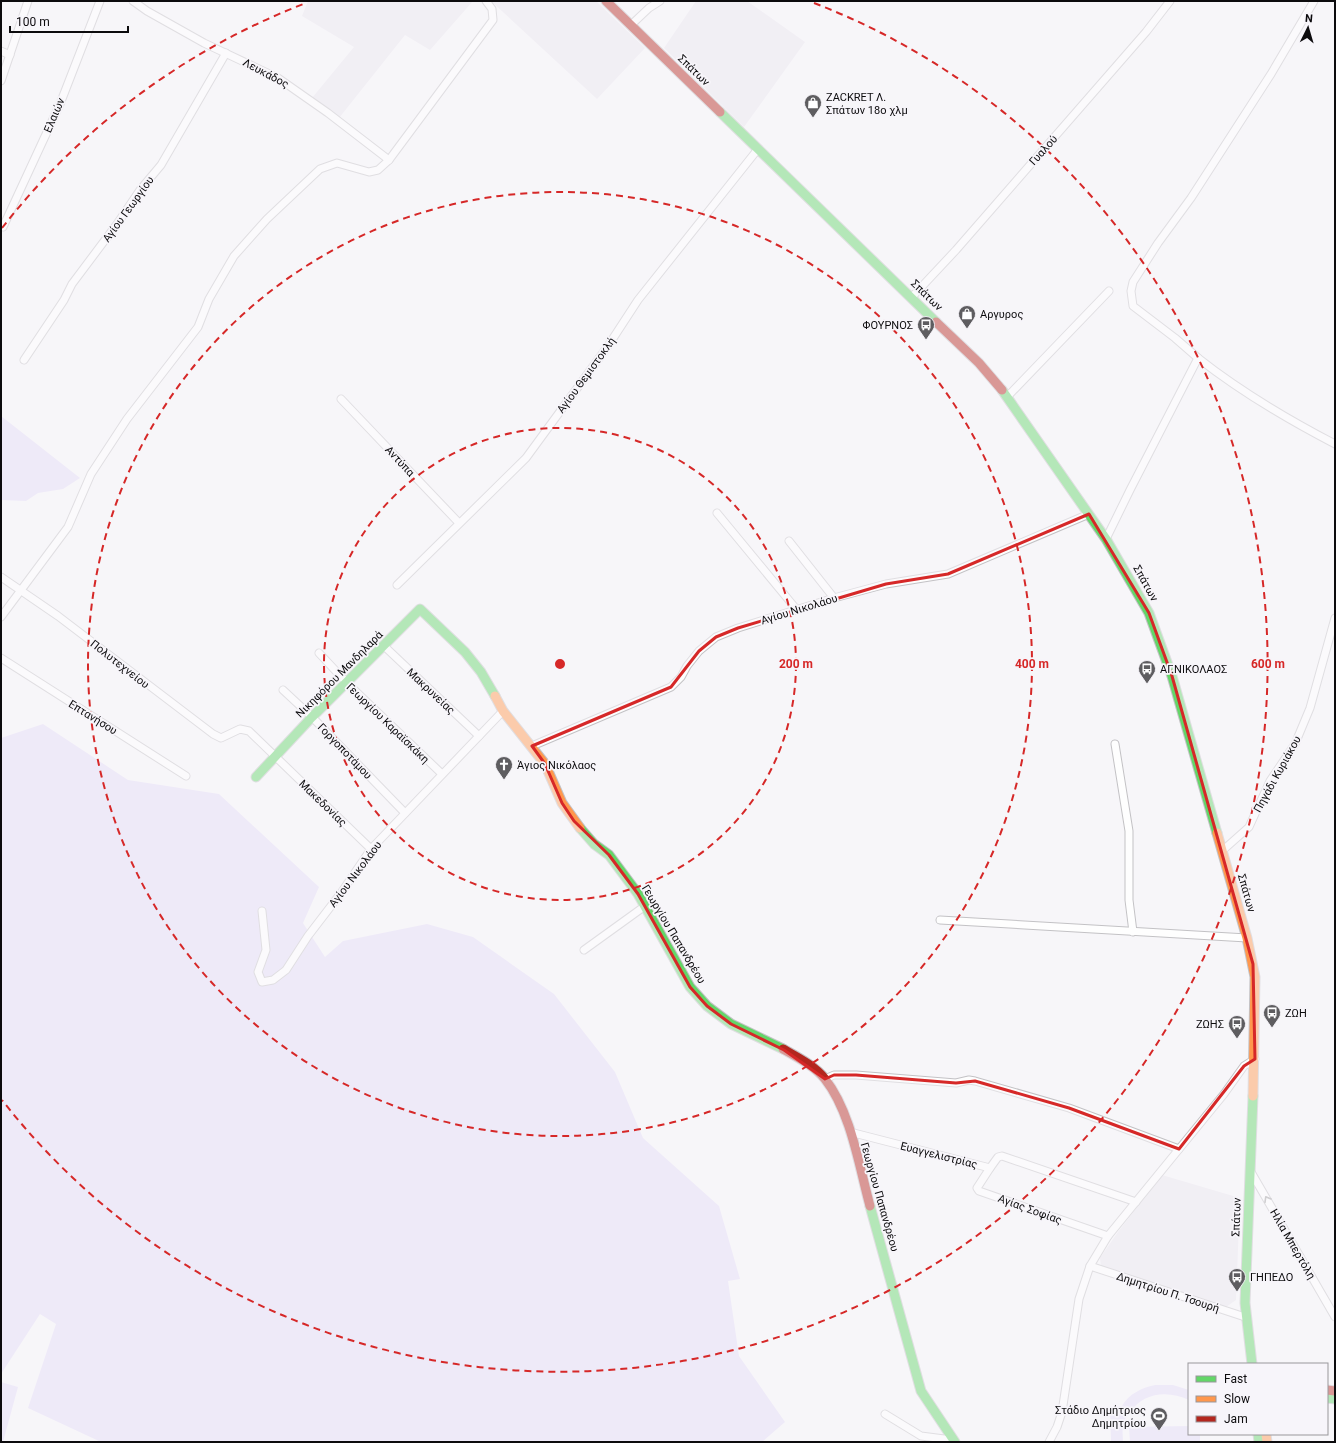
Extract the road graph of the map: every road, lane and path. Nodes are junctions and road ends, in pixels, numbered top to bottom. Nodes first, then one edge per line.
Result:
1 (28, 1) edge
2 (100, 1) edge
3 (133, 1) edge
4 (486, 1) edge
5 (606, 1) edge
6 (660, 1) edge
7 (1170, 1) edge
8 (1314, 1) edge
9 (631, 25) junction
10 (1, 51) edge
11 (226, 53) junction
12 (10, 55) junction
13 (1, 81) edge
14 (758, 149) junction
15 (389, 160) junction
16 (3, 227) dead end
17 (1109, 291) dead end
18 (912, 297) junction
19 (1198, 358) junction
20 (24, 360) dead end
21 (1008, 397) junction
22 (341, 399) dead end
23 (1335, 444) edge
24 (717, 514) dead end
25 (1089, 514) junction
26 (459, 523) junction
27 (1106, 539) junction
28 (789, 541) dead end
29 (1, 577) edge
30 (397, 585) dead end
31 (20, 591) junction
32 (834, 598) junction
33 (420, 609) joint
34 (797, 610) junction
35 (1, 617) edge
36 (1335, 618) edge
37 (383, 645) junction
38 (319, 653) dead end
39 (1, 658) edge
40 (347, 683) junction
41 (283, 690) dead end
42 (503, 712) junction
43 (312, 717) junction
44 (479, 736) junction
45 (221, 738) joint
46 (1116, 744) dead end
47 (532, 746) junction
48 (276, 757) junction
49 (442, 774) junction
50 (186, 776) dead end
51 (256, 777) dead end
52 (405, 813) junction
53 (370, 849) junction
54 (1222, 851) junction
55 (645, 906) junction
56 (262, 911) dead end
57 (940, 920) dead end
58 (1133, 932) junction
59 (1247, 938) junction
60 (584, 950) dead end
61 (1255, 1059) junction
62 (825, 1079) junction
63 (850, 1132) junction
64 (1179, 1149) junction
65 (990, 1168) junction
66 (1250, 1170) junction
67 (1136, 1202) junction
68 (1108, 1236) junction
69 (1090, 1266) junction
70 (1246, 1317) junction
71 (1335, 1317) edge
72 (1252, 1363) edge
73 (885, 1414) dead end
74 (953, 1441) edge
75 (1049, 1442) edge

1 - 12 street
2 - 16 street, Ελαιών
3 - 11 street, Λευκάδος
4 - 15 street
5 - 9 main road, Σπάτων
6 - 9 street
7 - 18 street, Γυαλού
8 - 19 street
9 - 14 main road, Σπάτων
10 - 12 street
11 - 15 street, Λευκάδος
11 - 20 street, Αγίου Γεωργίου
12 - 13 street
14 - 18 main road, Σπάτων
14 - 26 street, Αγίου Θεμιστοκλή
15 - 31 street
17 - 21 street
18 - 21 main road, Σπάτων
19 - 23 street
19 - 27 street
21 - 25 main road, Σπάτων
22 - 26 street, Αντύπα
24 - 34 street
25 - 27 main road, Σπάτων
25 - 32 street, Αγίου Νικολάου
26 - 30 street, Αγίου Θεμιστοκλή
27 - 54 main road, Σπάτων
28 - 32 street
29 - 31 street, Πολυτεχνείου
31 - 35 street
31 - 45 street, Πολυτεχνείου
32 - 34 street, Αγίου Νικολάου
33 - 37 main road, Νικηφόρου Μανδηλαρά
33 - 42 main road, Γεωργίου Παπανδρέου
34 - 47 street, Αγίου Νικολάου
36 - 54 street, Πηγάδι Κυριάκου
37 - 40 main road, Νικηφόρου Μανδηλαρά
37 - 44 street, Μακρυνείας
38 - 40 street, Γεωργίου Καραϊσκάκη
39 - 50 street, Επτανήσου
40 - 43 main road, Νικηφόρου Μανδηλαρά
40 - 49 street, Γεωργίου Καραϊσκάκη
41 - 43 street, Γοργοποτάμου
42 - 44 street, Αγίου Νικολάου
42 - 47 main road, Γεωργίου Παπανδρέου
43 - 48 main road, Νικηφόρου Μανδηλαρά
43 - 52 street, Γοργοποτάμου
44 - 49 street, Αγίου Νικολάου
45 - 48 street, Μακεδονίας
46 - 58 street
47 - 55 main road, Γεωργίου Παπανδρέου
48 - 51 main road, Νικηφόρου Μανδηλαρά
48 - 53 street, Μακεδονίας
49 - 52 street, Αγίου Νικολάου
52 - 53 street, Αγίου Νικολάου
53 - 56 street, Αγίου Νικολάου
54 - 59 main road, Σπάτων
55 - 60 street
55 - 62 main road, Γεωργίου Παπανδρέου
57 - 58 street
58 - 59 street
59 - 61 main road, Σπάτων
61 - 64 street
61 - 66 main road, Σπάτων
62 - 63 main road, Γεωργίου Παπανδρέου
62 - 64 street
63 - 65 street, Ευαγγελιστρίας
63 - 74 main road, Γεωργίου Παπανδρέου
64 - 67 street
65 - 67 street, Ευαγγελιστρίας
65 - 68 street, Αγίας Σοφίας
66 - 70 main road, Σπάτων
71 -> 66 street, Ηλία Μπερτόλη
67 - 68 street
68 - 69 street
69 - 70 street, Δημητρίου Π. Τσουρή
69 - 75 street
70 - 72 main road, Σπάτων
73 - 74 street

